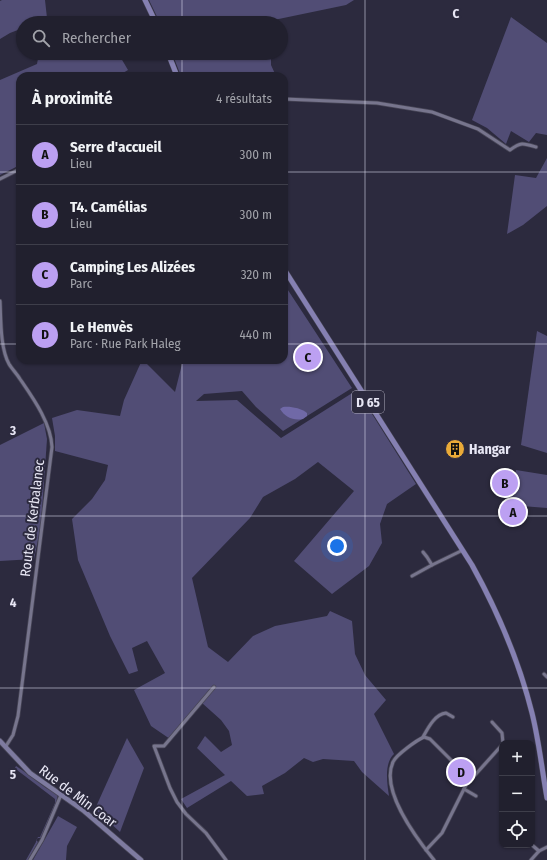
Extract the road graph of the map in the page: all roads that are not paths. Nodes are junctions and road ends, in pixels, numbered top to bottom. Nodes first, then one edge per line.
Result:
1 (145, 0) edge
2 (153, 16) edge
3 (171, 60) edge
4 (175, 72) edge
5 (288, 99) edge
6 (536, 147) dead end
7 (16, 171) edge
8 (0, 179) edge
9 (288, 275) edge
10 (0, 301) edge
11 (463, 550) junction
12 (422, 552) dead end
13 (432, 565) junction
14 (412, 576) dead end
15 (544, 674) dead end
16 (547, 677) edge
17 (214, 687) dead end
18 (452, 716) dead end
19 (492, 722) dead end
20 (422, 737) junction
21 (502, 740) edge
22 (0, 741) edge
23 (6, 746) junction
24 (499, 748) edge
25 (453, 762) dead end
26 (464, 789) junction
27 (61, 795) junction
28 (476, 796) dead end
29 (547, 798) edge
30 (547, 847) edge
31 (535, 848) edge
32 (426, 850) junction
33 (539, 851) junction
34 (30, 860) edge
35 (141, 860) edge
36 (226, 860) edge
37 (434, 860) edge
38 (531, 860) edge

1 - 2 main road
3 - 4 main road
5 - 6 street
7 - 8 street
9 - 11 main road, D 65
10 - 23 street, Route de Kerbalanec
11 - 13 street
11 - 29 main road, D 65
12 - 13 street
13 - 14 street
15 - 16 street
17 - 36 street
18 - 20 street
19 - 21 street
20 - 25 street
20 - 32 street
22 - 23 street, Rue de Min Coar
23 - 27 street, Rue de Min Coar
24 - 26 street
26 - 28 street
26 - 32 street
27 - 34 street
27 - 35 street, Rue de Min Coar
30 - 33 street
31 - 33 street
32 - 37 street
33 - 38 street

